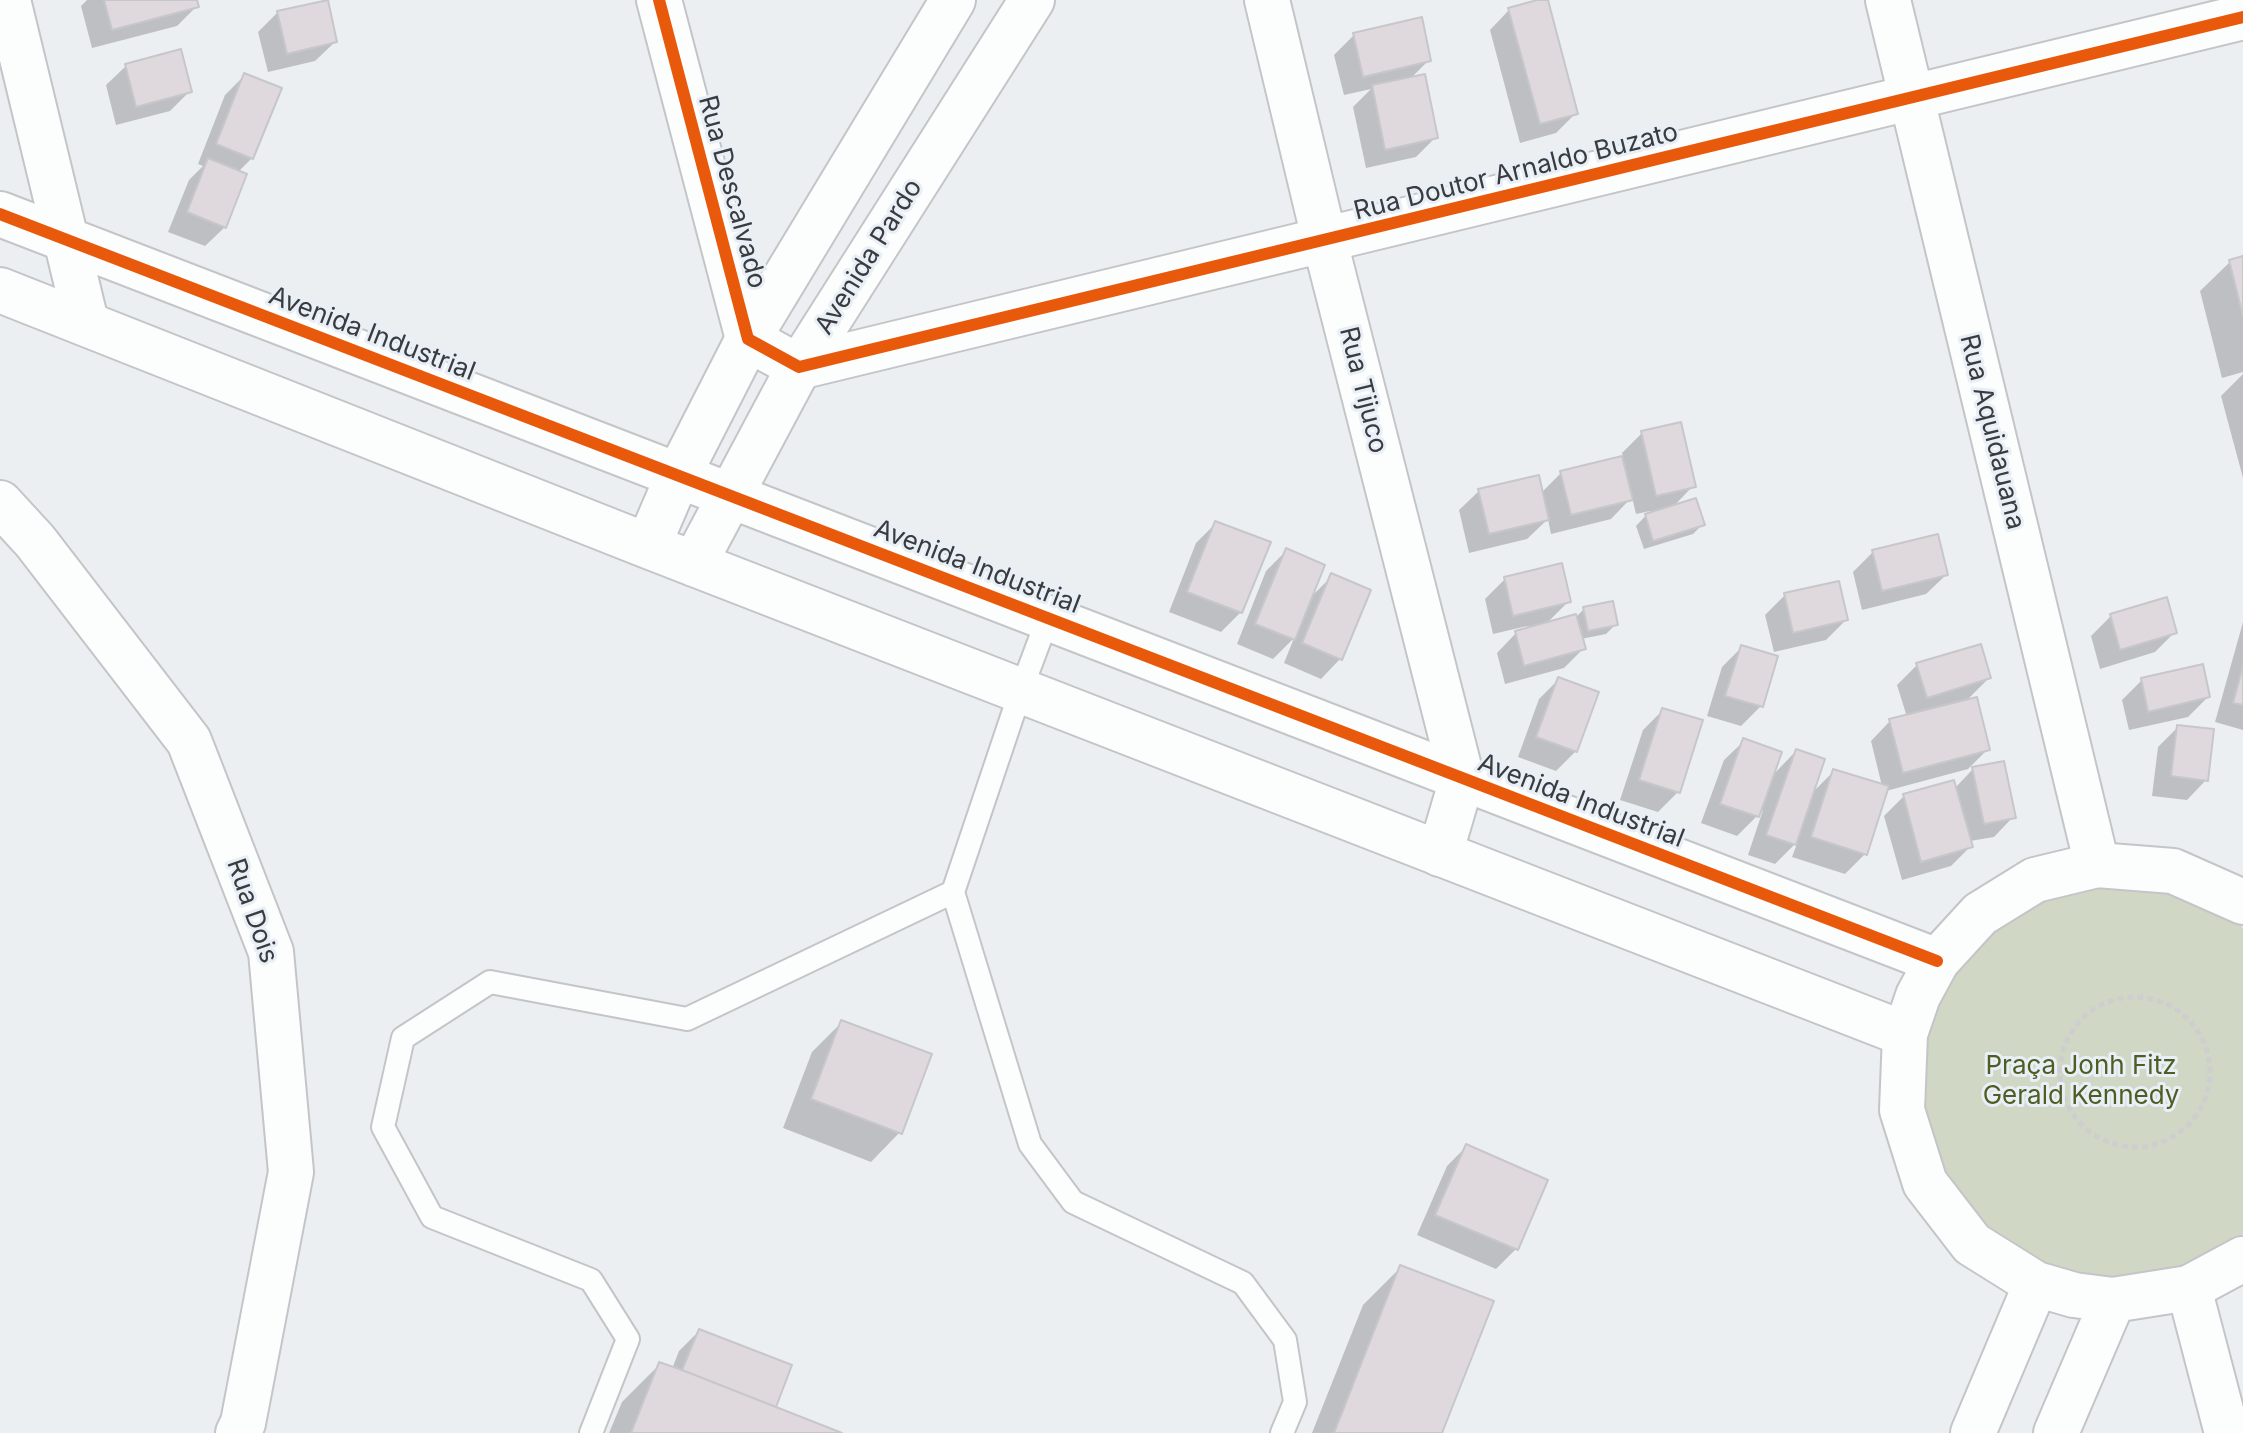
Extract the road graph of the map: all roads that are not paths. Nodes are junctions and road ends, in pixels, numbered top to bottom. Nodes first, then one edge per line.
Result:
1 (8, 0) edge
2 (659, 0) edge
3 (953, 0) edge
4 (1032, 0) edge
5 (1267, 0) edge
6 (1888, 0) edge
7 (2243, 17) edge
8 (1911, 98) junction
9 (0, 214) edge
10 (65, 239) junction
11 (1325, 242) junction
12 (0, 290) edge
13 (86, 322) junction
14 (748, 339) junction
15 (799, 367) junction
16 (678, 476) junction
17 (732, 495) junction
18 (0, 503) edge
19 (648, 546) junction
20 (694, 564) junction
21 (1048, 618) junction
22 (1021, 690) junction
23 (1462, 779) junction
24 (1440, 854) junction
25 (2097, 865) junction
26 (953, 892) junction
27 (2243, 902) edge
28 (1937, 961) junction
29 (1905, 1034) junction
30 (2243, 1259) edge
31 (2036, 1284) junction
32 (2189, 1288) junction
33 (2113, 1300) junction
34 (238, 1433) edge
35 (591, 1433) edge
36 (1282, 1433) edge
37 (1973, 1433) edge
38 (2056, 1433) edge
39 (2227, 1433) edge

1 - 10 street
2 - 14 street, Rua Descalvado
3 - 14 street
4 - 15 street, Avenida Pardo
5 - 11 street, Rua Tijuco
6 - 8 street, Rua Aquidauana
7 - 8 street, Rua Doutor Arnaldo Buzato
8 - 11 street, Rua Doutor Arnaldo Buzato
8 - 25 street, Rua Aquidauana
9 - 10 street, Avenida Industrial
10 - 13 street
10 - 16 street, Avenida Industrial
11 - 15 street, Rua Doutor Arnaldo Buzato
11 - 23 street, Rua Tijuco
12 - 13 street
13 - 19 street
14 - 15 street
14 - 16 street
15 - 17 street, Avenida Pardo
16 - 17 street, Avenida Industrial
16 - 19 street
17 - 20 street, Avenida Pardo
17 - 21 street, Avenida Industrial
18 - 34 street, Rua Dois
19 - 20 street
20 - 22 street
21 - 22 lane
21 - 23 street, Avenida Industrial
22 - 24 street
22 - 26 lane
23 - 24 street
23 - 28 street, Avenida Industrial
24 - 29 street
25 - 27 street
25 - 28 street
26 - 35 lane
26 - 36 lane
28 - 29 street
29 - 31 street
30 - 32 street
31 - 33 street
31 - 37 street
32 - 33 street
32 - 39 street
33 - 38 street

